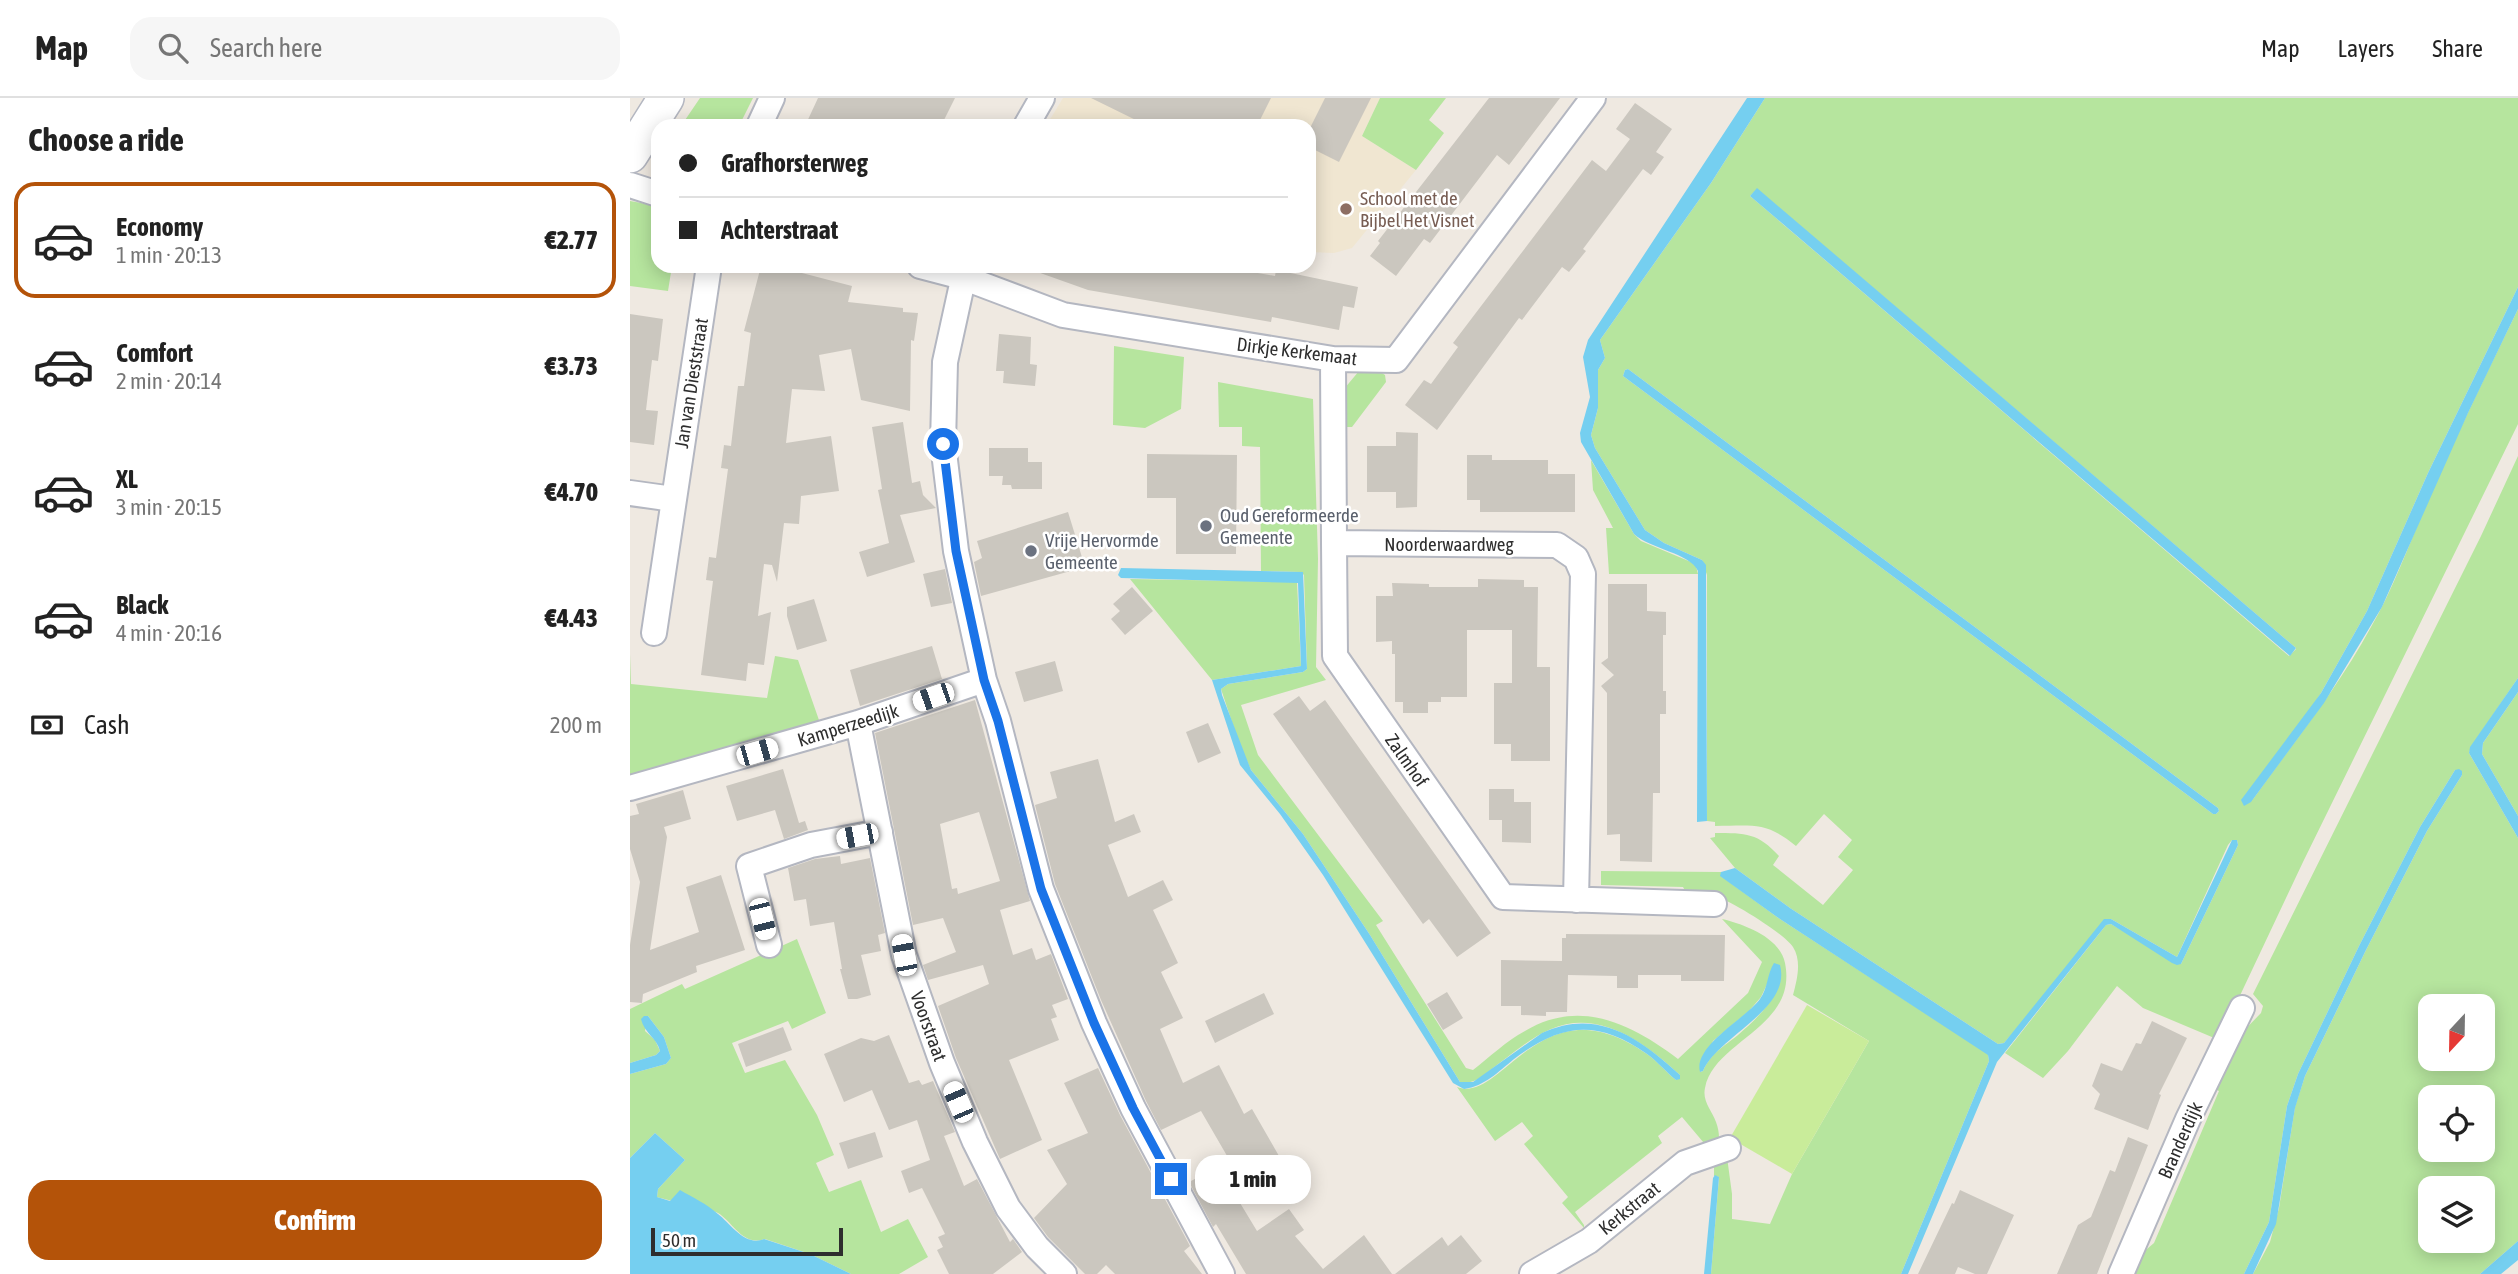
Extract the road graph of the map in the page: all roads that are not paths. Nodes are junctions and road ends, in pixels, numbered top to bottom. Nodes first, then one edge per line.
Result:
1 (666, 98) edge
2 (772, 98) edge
3 (1042, 98) edge
4 (1593, 98) edge
5 (653, 119) edge
6 (762, 119) edge
7 (1030, 119) edge
8 (651, 122) edge
9 (630, 155) edge
10 (630, 185) edge
11 (651, 192) edge
12 (708, 273) edge
13 (964, 273) edge
14 (966, 273) edge
15 (1333, 359) junction
16 (630, 493) edge
17 (673, 499) junction
18 (1334, 543) junction
19 (654, 633) dead end
20 (984, 680) junction
21 (858, 723) junction
22 (630, 788) edge
23 (880, 832) junction
24 (1576, 900) junction
25 (1714, 904) dead end
26 (769, 945) dead end
27 (2242, 1008) dead end
28 (1728, 1148) dead end
29 (1064, 1274) edge
30 (1222, 1274) edge
31 (1532, 1274) edge
32 (2121, 1274) edge

1 - 5 main road
2 - 6 street
3 - 7 street
4 - 15 street, Dirkje Kerkemaat
8 - 9 main road
10 - 11 street
12 - 17 street, Jan van Dieststraat
13 - 20 street
14 - 15 street, Dirkje Kerkemaat
15 - 18 street
16 - 17 street
17 - 19 street, Jan van Dieststraat
18 - 24 street, Zalmhof
18 - 24 street, Noorderwaardweg
20 - 21 street, Kamperzeedijk
20 - 30 street
21 - 22 street, Kamperzeedijk
21 - 23 street, Voorstraat
23 - 26 street
23 - 29 street, Voorstraat
24 - 25 street, Zalmhof
27 - 32 street, Branderdijk
28 - 31 street, Kerkstraat

